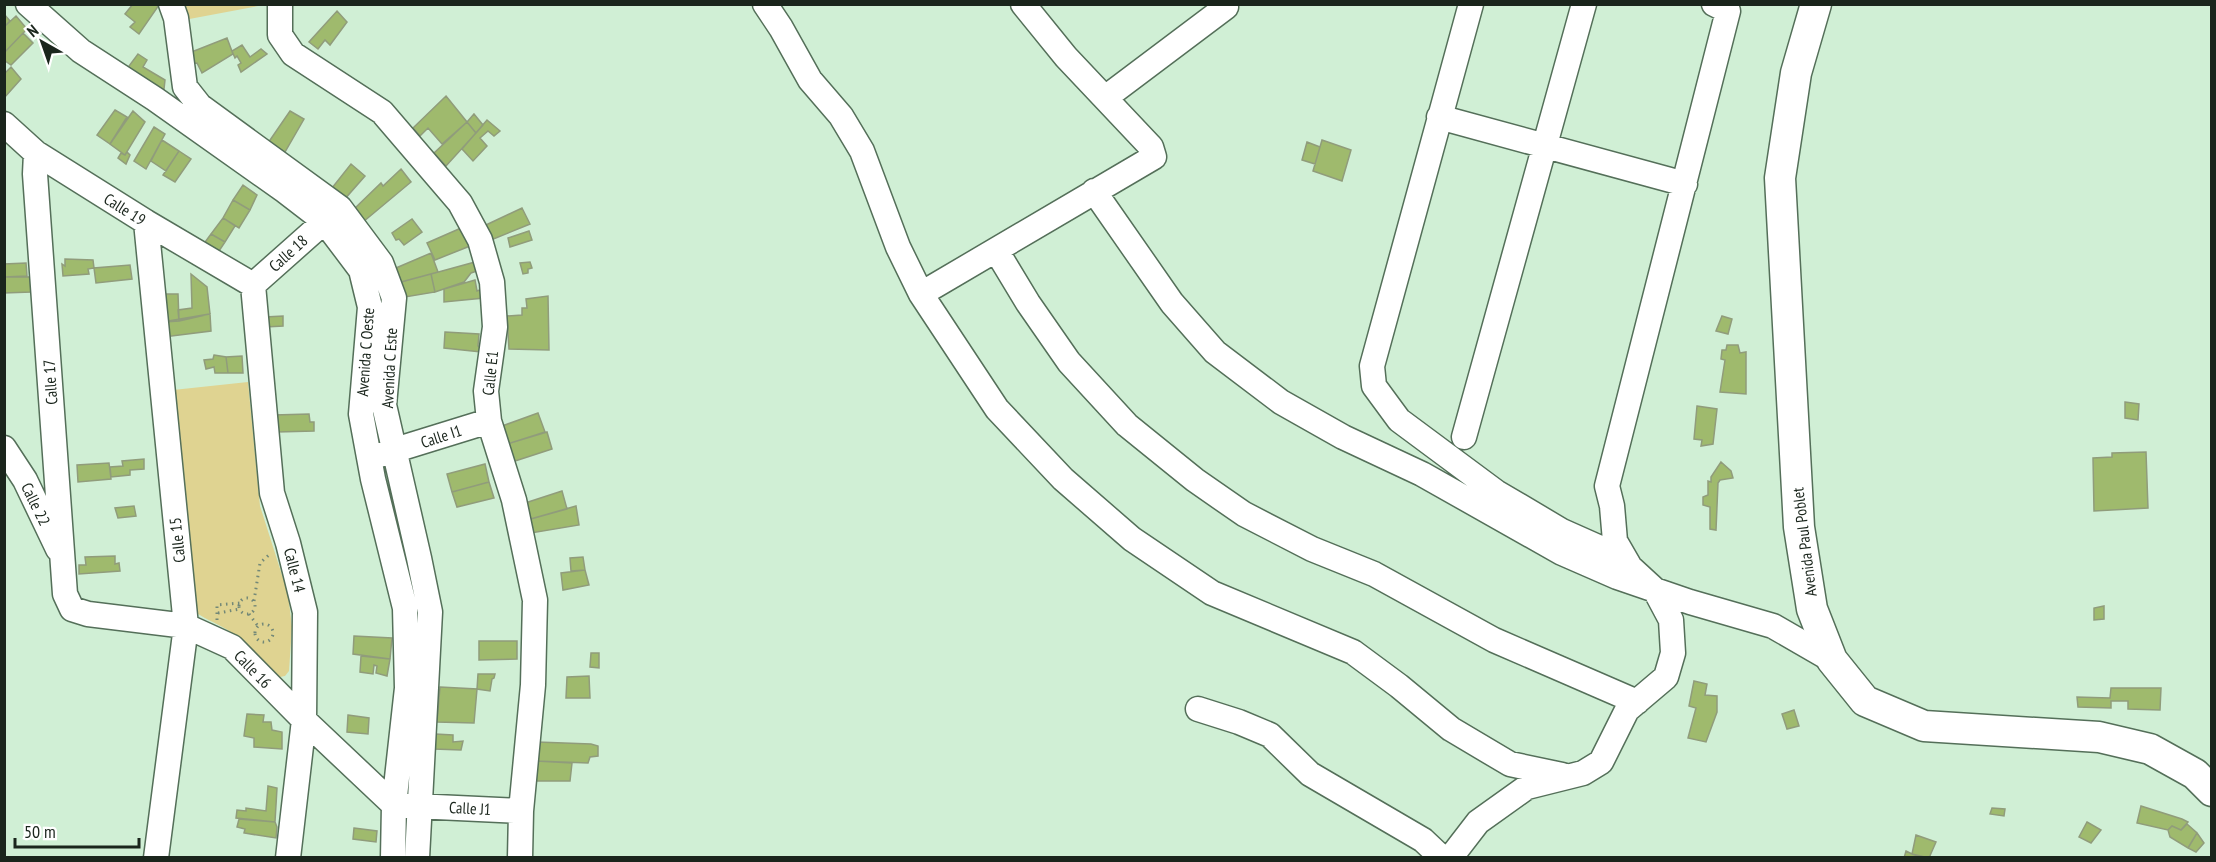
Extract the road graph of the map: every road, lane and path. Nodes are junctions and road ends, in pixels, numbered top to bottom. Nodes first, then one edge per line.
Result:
1 (28, 4) edge
2 (171, 4) edge
3 (280, 4) edge
4 (765, 4) edge
5 (1023, 4) edge
6 (1225, 4) edge
7 (1471, 4) edge
8 (1584, 4) edge
9 (1714, 4) edge
10 (1816, 4) edge
11 (1105, 98) junction
12 (1439, 117) junction
13 (4, 124) edge
14 (1545, 145) junction
15 (36, 153) junction
16 (1685, 184) junction
17 (1094, 191) junction
18 (332, 215) junction
19 (146, 222) junction
20 (996, 250) junction
21 (253, 285) junction
22 (921, 294) junction
23 (489, 421) junction
24 (1464, 437) dead end
25 (4, 448) edge
26 (394, 451) junction
27 (369, 458) junction
28 (56, 462) junction
29 (25, 480) junction
30 (287, 540) junction
31 (1625, 560) junction
32 (64, 562) junction
33 (1654, 590) junction
34 (254, 601) junction
35 (240, 603) junction
36 (72, 609) joint
37 (240, 609) junction
38 (217, 613) junction
39 (249, 614) junction
40 (186, 626) junction
41 (258, 626) junction
42 (217, 640) junction
43 (1832, 660) junction
44 (1637, 702) junction
45 (1198, 709) dead end
46 (304, 720) junction
47 (1568, 777) junction
48 (2211, 790) edge
49 (394, 805) junction
50 (420, 806) junction
51 (521, 811) junction
52 (156, 858) edge
53 (288, 858) edge
54 (393, 858) edge
55 (417, 858) edge
56 (520, 858) edge

1 - 18 street, Avenida C Oeste
2 - 18 street, Avenida C Este
3 - 23 street, Calle E1
4 - 22 street
5 - 11 street
6 - 11 street
7 - 12 street
8 - 14 street
9 - 16 street
10 - 43 main road, Avenida Paul Poblet
11 - 17 street
12 - 14 street
12 - 31 street
13 - 15 street, Calle 19
14 - 16 street
14 - 24 street
15 - 19 street, Calle 19
15 - 28 street, Calle 17
16 - 31 street
17 - 20 street
17 - 33 street
18 - 21 street, Calle 18
18 - 26 street, Avenida C Este
18 - 27 street, Avenida C Oeste
19 - 21 street, Calle 19
19 - 40 street, Calle 15
20 - 22 street
20 - 44 street
21 - 30 street, Calle 14
22 - 47 street
23 - 26 street, Calle I1
23 - 51 street, Calle E1
25 - 29 street, Calle 22
26 - 27 street, Calle I1
26 - 50 street, Avenida C Este
27 - 49 street, Avenida C Oeste
28 - 29 street
28 - 32 street, Calle 17
29 - 32 street, Calle 22
30 - 34 path
30 - 46 street, Calle 14
31 - 33 street
32 - 36 street, Calle 17
33 - 43 street
33 - 44 street
34 - 35 path
34 - 39 path
35 - 37 path
35 - 38 path
36 - 40 street, Calle 16
37 - 38 path
37 - 39 path
38 - 42 path
39 - 41 path
40 - 42 street, Calle 16
40 - 52 street, Calle 15
41 - 41 path
42 - 46 street, Calle 16
43 - 48 main road, Avenida Paul Poblet
44 - 47 street
45 - 47 street
46 - 49 street, Calle 16
46 - 53 street, Calle 14
49 - 50 street, Calle J1
49 - 54 street, Avenida C Oeste
50 - 51 street, Calle J1
50 - 55 street, Avenida C Este
51 - 56 street, Calle E1

